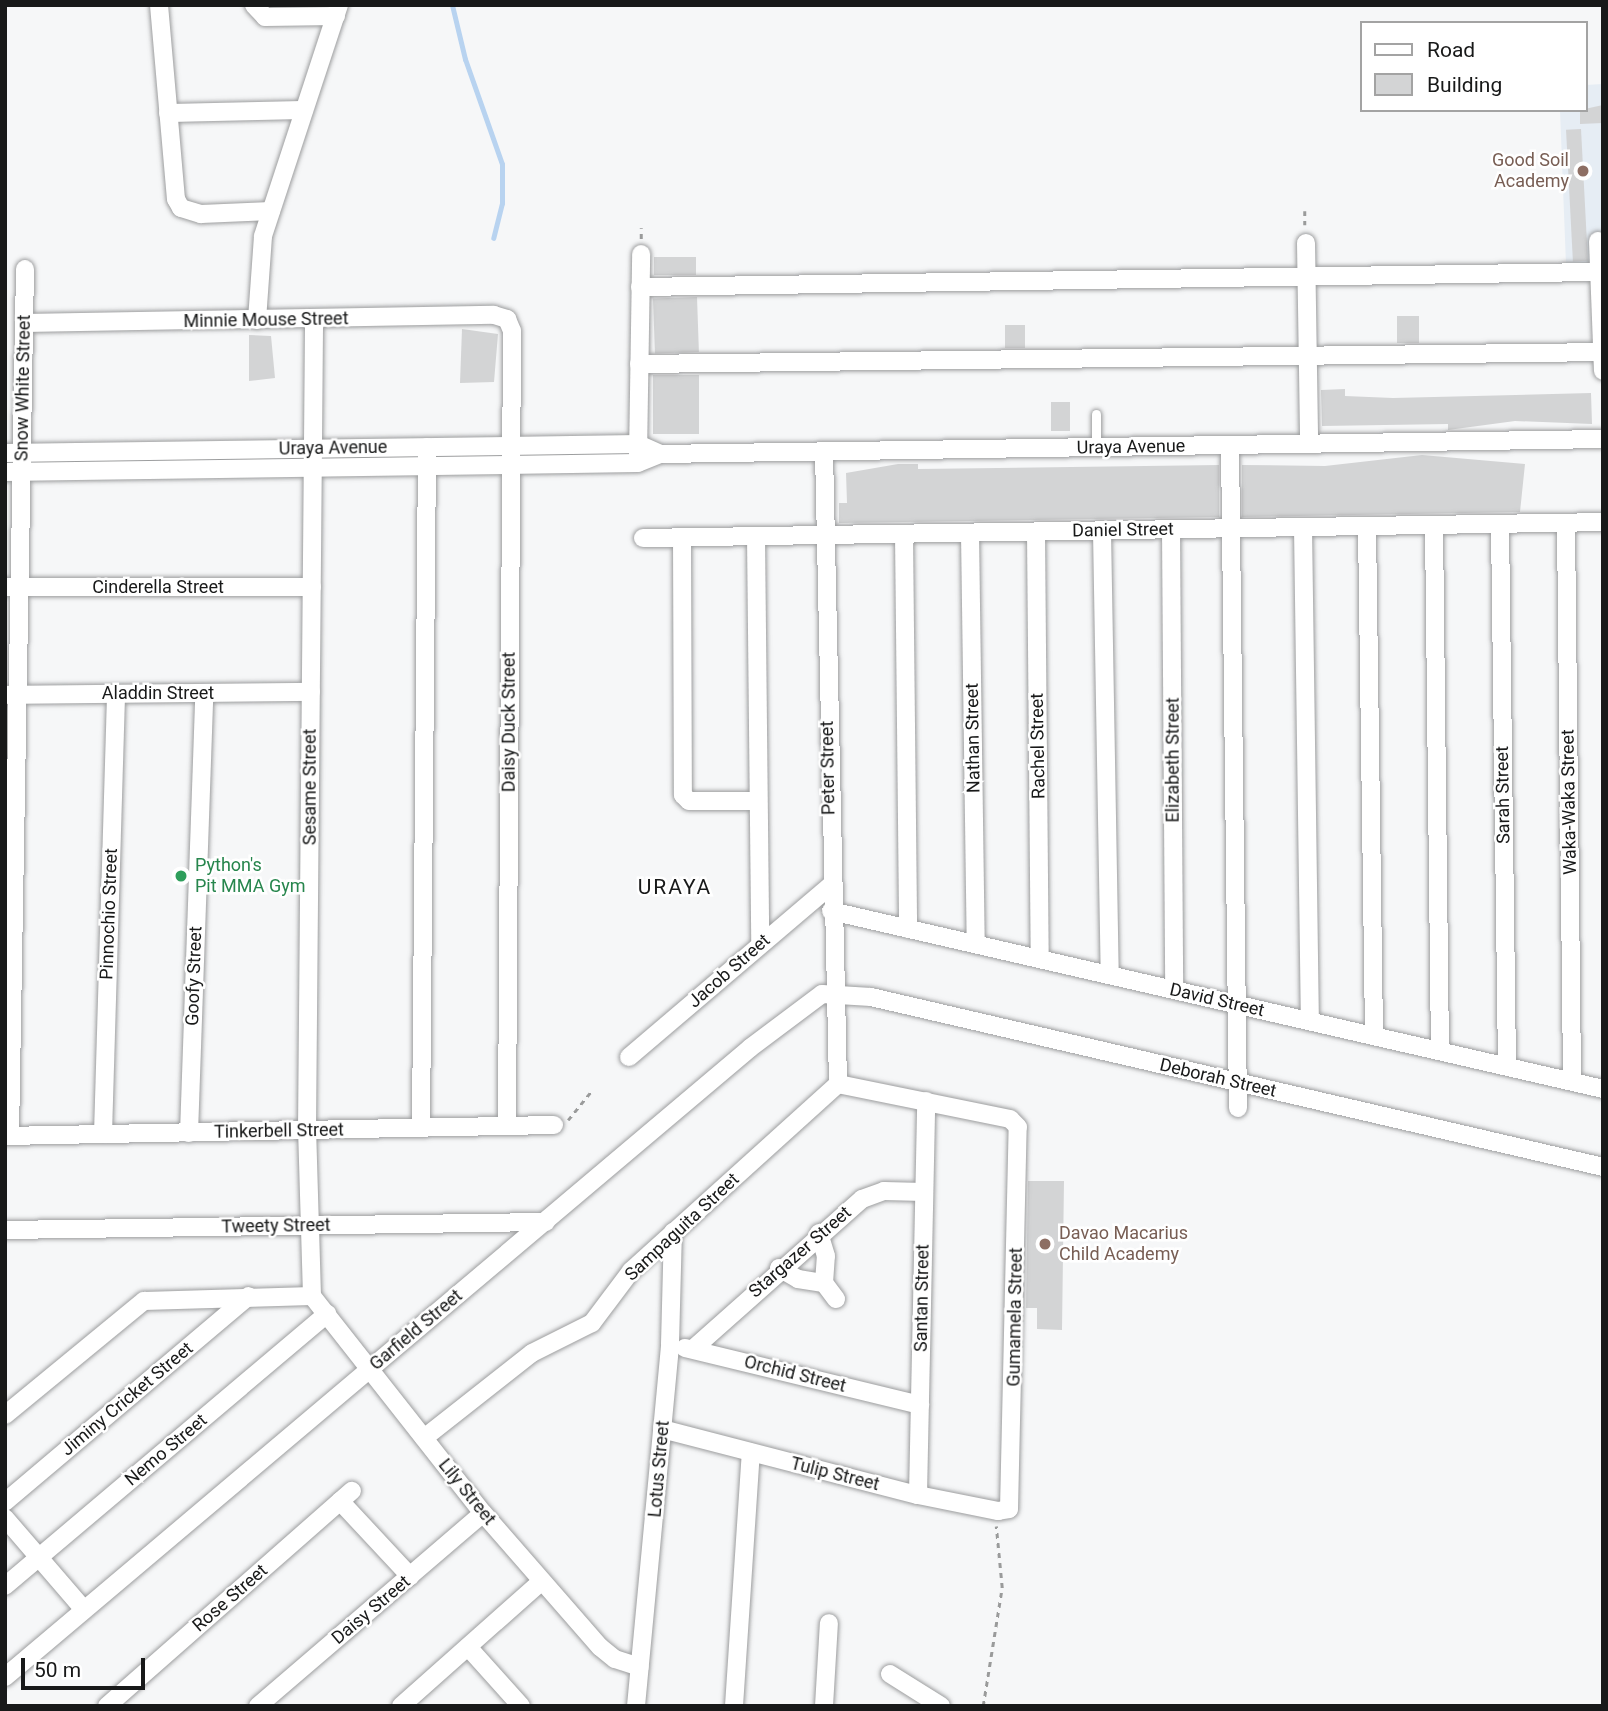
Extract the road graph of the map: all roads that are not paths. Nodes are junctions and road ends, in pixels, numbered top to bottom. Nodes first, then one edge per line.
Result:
1 (159, 5) edge
2 (254, 5) edge
3 (337, 10) edge
4 (304, 110) junction
5 (168, 113) junction
6 (271, 211) junction
7 (1598, 241) dead end
8 (1306, 243) dead end
9 (641, 254) dead end
10 (25, 270) dead end
11 (1599, 272) junction
12 (1307, 276) junction
13 (640, 287) junction
14 (507, 319) joint
15 (257, 320) junction
16 (314, 320) junction
17 (24, 323) junction
18 (1602, 352) edge
19 (1308, 356) junction
20 (639, 364) junction
21 (1603, 371) edge
22 (1096, 414) dead end
23 (1603, 439) edge
24 (1309, 443) junction
25 (638, 444) junction
26 (1230, 445) junction
27 (511, 446) junction
28 (427, 447) junction
29 (1096, 447) junction
30 (313, 449) junction
31 (167, 451) junction
32 (824, 452) junction
33 (14, 453) edge
34 (660, 454) junction
35 (638, 463) junction
36 (511, 464) junction
37 (427, 466) junction
38 (313, 467) junction
39 (167, 469) junction
40 (13, 472) edge
41 (1566, 523) junction
42 (1603, 523) edge
43 (1500, 524) junction
44 (1434, 525) junction
45 (1367, 526) junction
46 (1303, 527) junction
47 (1231, 528) junction
48 (1171, 529) junction
49 (1102, 530) junction
50 (1035, 532) junction
51 (970, 533) junction
52 (904, 534) junction
53 (825, 535) junction
54 (756, 536) junction
55 (682, 537) junction
56 (643, 538) dead end
57 (13, 587) edge
58 (312, 587) junction
59 (311, 692) junction
60 (204, 693) junction
61 (116, 694) junction
62 (12, 695) edge
63 (757, 801) junction
64 (830, 886) junction
65 (831, 911) junction
66 (908, 929) junction
67 (760, 943) junction
68 (976, 944) junction
69 (1040, 959) junction
70 (1110, 975) junction
71 (1174, 990) junction
72 (832, 993) junction
73 (1237, 1004) junction
74 (1310, 1021) junction
75 (1374, 1036) junction
76 (1440, 1051) junction
77 (629, 1057) dead end
78 (1507, 1066) junction
79 (1237, 1082) junction
80 (1572, 1082) junction
81 (838, 1084) junction
82 (1603, 1088) edge
83 (926, 1101) junction
84 (1238, 1108) dead end
85 (554, 1125) road end
86 (507, 1126) junction
87 (421, 1127) junction
88 (307, 1130) junction
89 (189, 1133) junction
90 (103, 1134) junction
91 (8, 1136) edge
92 (1603, 1167) edge
93 (924, 1192) junction
94 (546, 1222) junction
95 (310, 1225) junction
96 (5, 1230) edge
97 (673, 1232) junction
98 (819, 1233) junction
99 (779, 1268) junction
100 (824, 1283) junction
101 (249, 1296) junction
102 (312, 1296) junction
103 (836, 1299) dead end
104 (327, 1314) junction
105 (670, 1344) junction
106 (693, 1349) junction
107 (369, 1368) junction
108 (920, 1405) junction
109 (5, 1415) edge
110 (662, 1429) junction
111 (424, 1438) junction
112 (751, 1453) junction
113 (918, 1495) junction
114 (5, 1502) edge
115 (1003, 1510) joint
116 (483, 1513) junction
117 (5, 1518) edge
118 (38, 1557) junction
119 (410, 1576) junction
120 (542, 1581) junction
121 (5, 1586) edge
122 (84, 1610) junction
123 (829, 1623) dead end
124 (468, 1647) junction
125 (640, 1667) junction
126 (890, 1674) dead end
127 (5, 1677) edge
128 (107, 1706) edge
129 (258, 1706) edge
130 (401, 1706) edge
131 (521, 1706) edge
132 (636, 1706) edge
133 (734, 1706) edge
134 (824, 1706) edge
135 (941, 1706) edge

1 - 5 street
2 - 3 street
3 - 4 street
4 - 5 street
4 - 6 street
5 - 6 street
6 - 15 street
7 - 11 street
8 - 12 street
9 - 13 street
10 - 17 street, Snow White Street
11 - 12 street
11 - 18 street
12 - 13 street
12 - 19 street
13 - 20 street
14 - 16 street, Minnie Mouse Street
14 - 27 street, Daisy Duck Street
15 - 16 street, Minnie Mouse Street
15 - 17 street, Minnie Mouse Street
16 - 30 street, Sesame Street
17 - 33 street, Snow White Street
18 - 19 street
18 - 21 street
19 - 20 street
19 - 24 street
20 - 25 street
22 - 29 lane
23 - 24 street, Uraya Avenue
24 - 26 street, Uraya Avenue
25 - 27 street, Uraya Avenue
25 - 34 street, Uraya Avenue
25 - 35 street
26 - 29 street, Uraya Avenue
26 - 47 street
27 - 28 street, Uraya Avenue
27 - 36 street, Daisy Duck Street
28 - 30 street, Uraya Avenue
28 - 37 street
29 - 32 street, Uraya Avenue
30 - 31 street, Uraya Avenue
30 - 38 street, Sesame Street
31 - 33 street, Uraya Avenue
31 - 39 street
32 - 34 street, Uraya Avenue
32 - 53 street, Peter Street
33 - 40 street, Snow White Street
34 - 35 street, Uraya Avenue
35 - 36 street, Uraya Avenue
36 - 37 street, Uraya Avenue
36 - 86 street, Daisy Duck Street
37 - 38 street, Uraya Avenue
37 - 87 street
38 - 39 street, Uraya Avenue
38 - 58 street, Sesame Street
39 - 40 street, Uraya Avenue
40 - 57 street, Snow White Street
41 - 42 street, Daniel Street
41 - 43 street, Daniel Street
41 - 80 street, Waka-Waka Street
43 - 44 street, Daniel Street
43 - 78 street, Sarah Street
44 - 45 street, Daniel Street
44 - 76 street
45 - 46 street, Daniel Street
45 - 75 street
46 - 47 street, Daniel Street
46 - 74 street
47 - 48 street, Daniel Street
47 - 73 street
48 - 49 street, Daniel Street
48 - 71 street, Elizabeth Street
49 - 50 street, Daniel Street
49 - 70 street
50 - 51 street, Daniel Street
50 - 69 street, Rachel Street
51 - 52 street, Daniel Street
51 - 68 street, Nathan Street
52 - 53 street, Daniel Street
52 - 66 street
53 - 54 street, Daniel Street
53 - 64 street, Peter Street
54 - 55 street, Daniel Street
54 - 63 street
55 - 56 street, Daniel Street
55 - 63 street
57 - 58 street, Cinderella Street
57 - 62 street, Snow White Street
58 - 59 street, Sesame Street
59 - 60 street, Aladdin Street
59 - 88 street, Sesame Street
60 - 61 street, Aladdin Street
60 - 89 street, Goofy Street
61 - 62 street, Aladdin Street
61 - 90 street, Pinnochio Street
62 - 91 street, Snow White Street
63 - 67 street
64 - 65 street, Peter Street
64 - 67 street, Jacob Street
65 - 66 street, David Street
65 - 72 street, Peter Street
66 - 68 street, David Street
67 - 77 street, Jacob Street
68 - 69 street, David Street
69 - 70 street, David Street
70 - 71 street, David Street
71 - 73 street, David Street
72 - 79 street, Deborah Street
72 - 81 street, Peter Street
72 - 94 street, Garfield Street
73 - 74 street, David Street
73 - 79 street
74 - 75 street, David Street
75 - 76 street, David Street
76 - 78 street, David Street
78 - 80 street, David Street
79 - 84 street
79 - 92 street, Deborah Street
80 - 82 street, David Street
81 - 83 street
81 - 97 street, Sampaguita Street
83 - 93 street, Santan Street
83 - 115 street, Gumamela Street
85 - 86 street, Tinkerbell Street
86 - 87 street, Tinkerbell Street
87 - 88 street, Tinkerbell Street
88 - 89 street, Tinkerbell Street
88 - 95 street, Sesame Street
89 - 90 street, Tinkerbell Street
90 - 91 street, Tinkerbell Street
93 - 98 street, Stargazer Street
93 - 108 street, Santan Street
94 - 95 street, Tweety Street
94 - 107 street, Garfield Street
95 - 96 street, Tweety Street
95 - 102 street, Sesame Street
97 - 105 street, Lotus Street
97 - 111 street, Sampaguita Street
98 - 99 street, Stargazer Street
98 - 100 street
99 - 100 street
99 - 106 street, Stargazer Street
100 - 103 street
101 - 102 street
101 - 109 street
101 - 114 street, Jiminy Cricket Street
102 - 104 street, Lily Street
104 - 107 street, Lily Street
104 - 118 street, Nemo Street
105 - 106 street, Orchid Street
105 - 110 street, Lotus Street
106 - 108 street, Orchid Street
107 - 111 street, Lily Street
107 - 122 street, Garfield Street
108 - 113 street, Santan Street
110 - 112 street, Tulip Street
110 - 125 street, Lotus Street
111 - 116 street, Lily Street
112 - 113 street, Tulip Street
112 - 133 street
113 - 115 street, Tulip Street
116 - 119 street, Daisy Street
116 - 120 street, Lily Street
117 - 118 street
118 - 121 street, Nemo Street
118 - 122 street
119 - 128 street, Rose Street
119 - 129 street, Daisy Street
120 - 124 street
120 - 125 street, Lily Street
122 - 127 street, Garfield Street
123 - 134 street
124 - 130 street
124 - 131 street
125 - 132 street, Lotus Street
126 - 135 street

